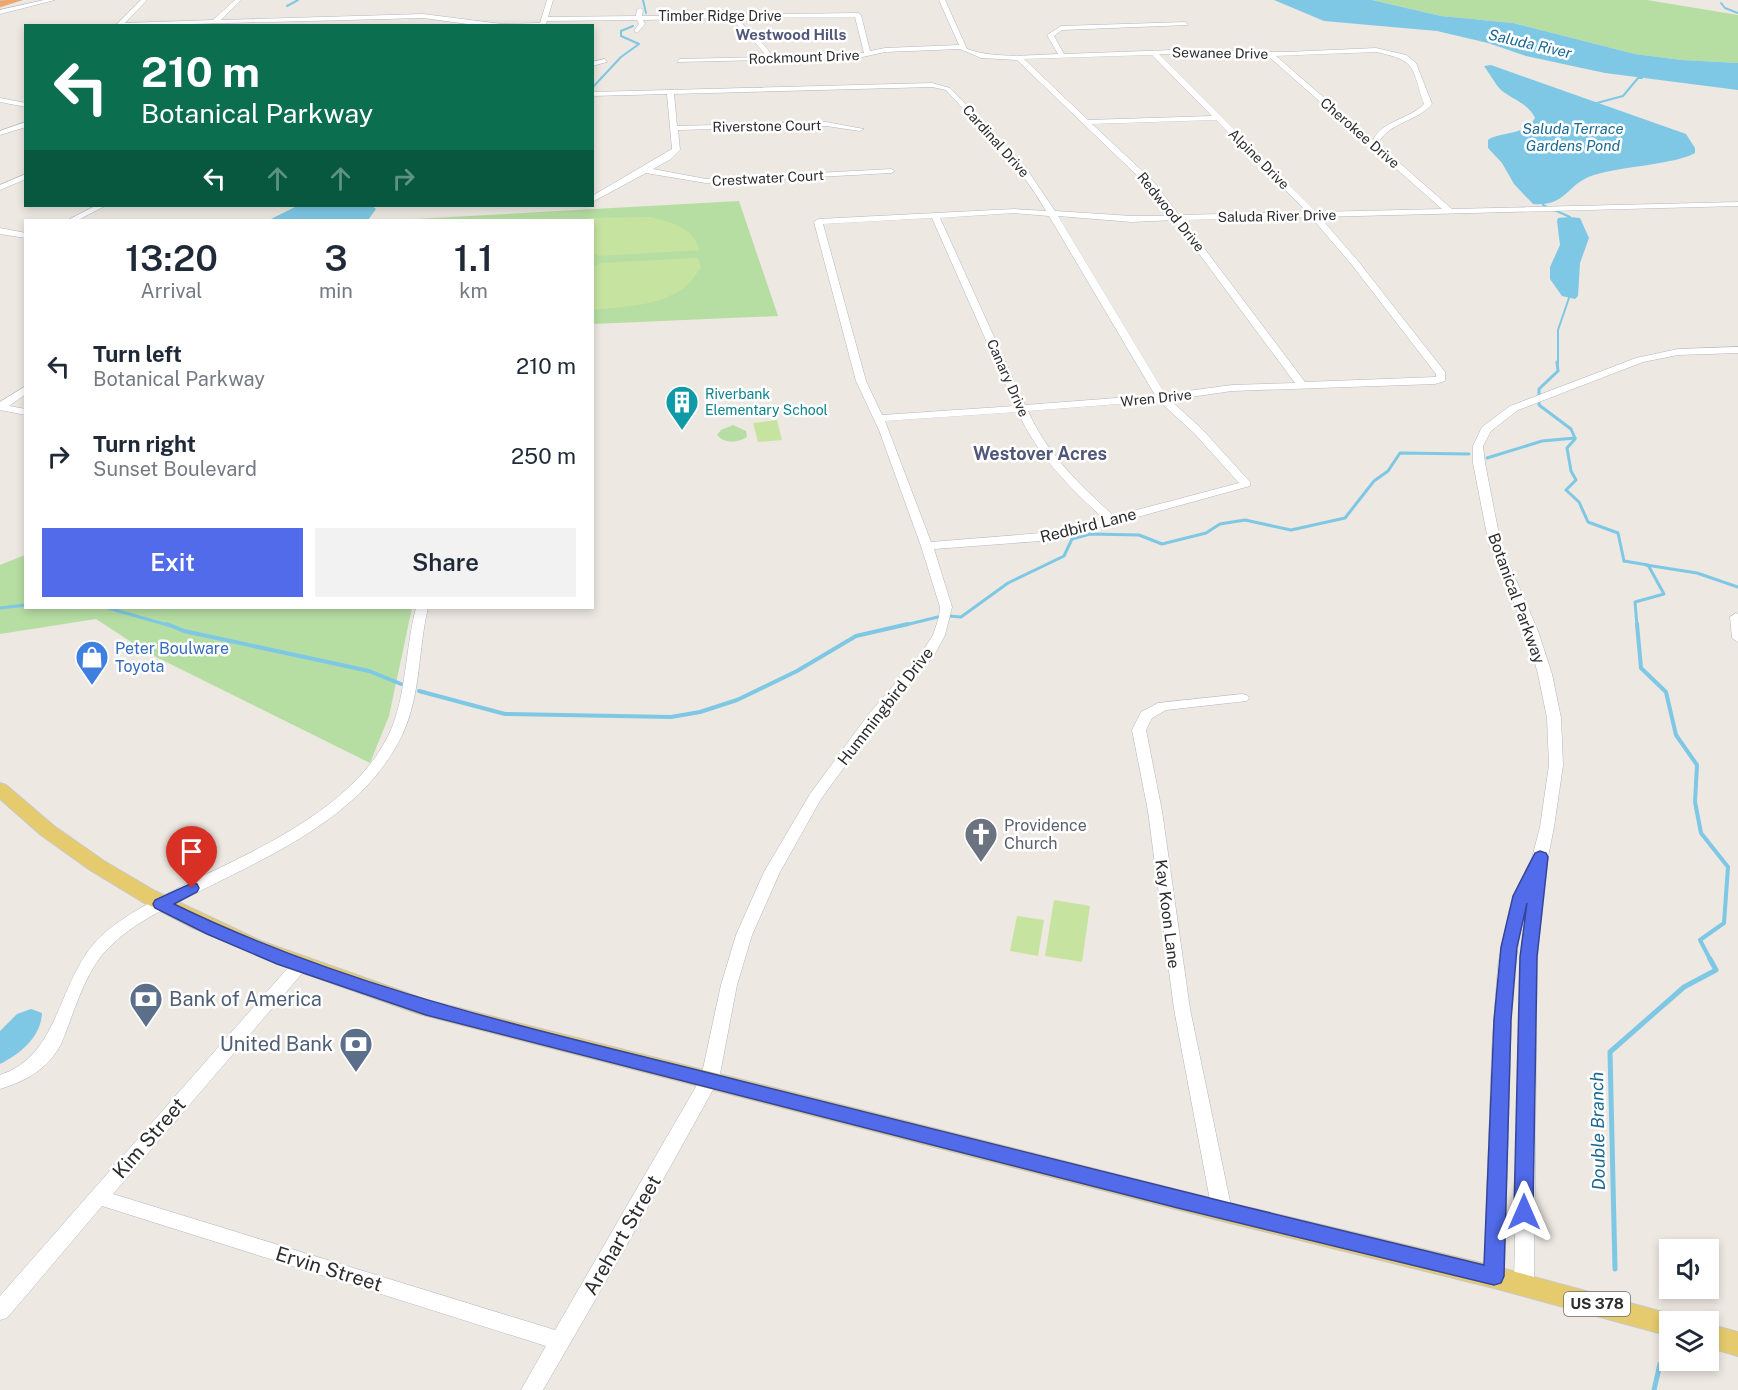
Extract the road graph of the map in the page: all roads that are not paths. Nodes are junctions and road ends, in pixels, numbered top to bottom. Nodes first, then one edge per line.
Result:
1 (18, 0) edge
2 (52, 0) edge
3 (144, 0) edge
4 (238, 0) edge
5 (550, 0) edge
6 (942, 0) edge
7 (0, 1) edge
8 (641, 8) dead end
9 (0, 12) edge
10 (639, 17) junction
11 (735, 17) junction
12 (216, 21) junction
13 (542, 23) edge
14 (119, 24) edge
15 (142, 24) edge
16 (486, 24) edge
17 (1186, 24) dead end
18 (637, 31) dead end
19 (963, 47) junction
20 (867, 52) junction
21 (1154, 52) junction
22 (1270, 54) junction
23 (1062, 56) junction
24 (1019, 58) junction
25 (770, 59) junction
26 (605, 61) dead end
27 (679, 61) dead end
28 (594, 64) edge
29 (670, 92) junction
30 (594, 94) edge
31 (0, 100) edge
32 (24, 105) edge
33 (1218, 118) junction
34 (1087, 122) junction
35 (24, 125) edge
36 (674, 128) junction
37 (860, 129) dead end
38 (0, 133) edge
39 (1374, 145) junction
40 (645, 170) junction
41 (891, 171) dead end
42 (24, 177) edge
43 (0, 188) edge
44 (594, 200) edge
45 (1738, 204) edge
46 (99, 207) edge
47 (1052, 212) junction
48 (1451, 212) junction
49 (935, 215) junction
50 (1315, 216) junction
51 (1177, 218) junction
52 (74, 219) edge
53 (818, 222) joint
54 (0, 231) edge
55 (24, 236) edge
56 (1738, 350) edge
57 (1435, 381) joint
58 (1302, 385) junction
59 (24, 389) edge
60 (1162, 398) junction
61 (0, 407) edge
62 (1022, 409) junction
63 (24, 412) edge
64 (877, 418) junction
65 (1246, 484) joint
66 (1112, 519) junction
67 (927, 546) junction
68 (422, 609) edge
69 (1736, 617) dead end
70 (1738, 638) edge
71 (1242, 698) dead end
72 (0, 789) edge
73 (1540, 857) junction
74 (161, 904) junction
75 (299, 966) junction
76 (710, 1079) junction
77 (0, 1082) edge
78 (98, 1197) junction
79 (1222, 1211) junction
80 (1494, 1276) junction
81 (1524, 1284) junction
82 (0, 1311) edge
83 (1659, 1321) edge
84 (1719, 1338) edge
85 (560, 1341) junction
86 (1738, 1344) edge
87 (531, 1390) edge

1 - 7 highway
2 - 9 street
3 - 14 street
4 - 12 street
5 - 13 street
6 - 19 street
8 - 10 street
10 - 11 street, Timber Ridge Drive
10 - 13 street, Timber Ridge Drive
10 - 18 street
11 - 20 street, Timber Ridge Drive
11 - 25 street
12 - 15 street, Timber Ridge Drive
12 - 16 street, Timber Ridge Drive
17 - 23 street
19 - 20 street, Rockmount Drive
19 - 24 street, Sewanee Drive
20 - 25 street, Rockmount Drive
21 - 22 street, Sewanee Drive
21 - 23 street, Sewanee Drive
21 - 33 street, Alpine Drive
22 - 39 street, Cherokee Drive
22 - 39 street, Sewanee Drive
23 - 24 street, Sewanee Drive
24 - 34 street, Redwood Drive
25 - 27 street, Rockmount Drive
26 - 28 street
29 - 30 street, Cardinal Drive
29 - 36 street
29 - 47 street, Cardinal Drive
31 - 32 street
33 - 34 street
33 - 50 street, Alpine Drive
34 - 51 street, Redwood Drive
35 - 38 street
36 - 37 street, Riverstone Court
36 - 40 street
39 - 48 street, Cherokee Drive
40 - 41 street, Crestwater Court
40 - 44 street
42 - 43 street
45 - 48 street, Saluda River Drive
46 - 52 street
47 - 49 street, Saluda River Drive
47 - 51 street, Saluda River Drive
47 - 60 street, Cardinal Drive
48 - 50 street, Saluda River Drive
49 - 53 street, Saluda River Drive
49 - 62 street, Canary Drive
50 - 51 street, Saluda River Drive
50 - 57 street, Alpine Drive
51 - 58 street, Redwood Drive
53 - 64 street, Hummingbird Drive
54 - 55 street
56 - 73 street, Botanical Parkway
57 - 58 street, Wren Drive
58 - 60 street, Wren Drive
59 - 61 street
60 - 62 street, Wren Drive
60 - 65 street, Cardinal Drive
61 - 63 street
62 - 64 street, Wren Drive
62 - 66 street, Canary Drive
64 - 67 street, Hummingbird Drive
65 - 66 street, Redbird Lane
66 - 67 street, Redbird Lane
67 - 76 street, Hummingbird Drive
68 - 74 street
69 - 70 street
71 - 79 street, Kay Koon Lane
72 - 74 main road, US 378
73 - 80 street, Botanical Parkway
73 - 81 street, Botanical Parkway
74 - 75 main road, US 378
74 - 77 street
75 - 76 main road, US 378
75 - 78 street, Kim Street
76 - 79 main road, US 378
76 - 85 street, Arehart Street
78 - 82 street, Kim Street
78 - 85 street, Ervin Street
79 - 80 main road, US 378
80 - 81 main road, US 378
81 - 83 main road, US 378
84 - 86 main road
85 - 87 street, Arehart Street

